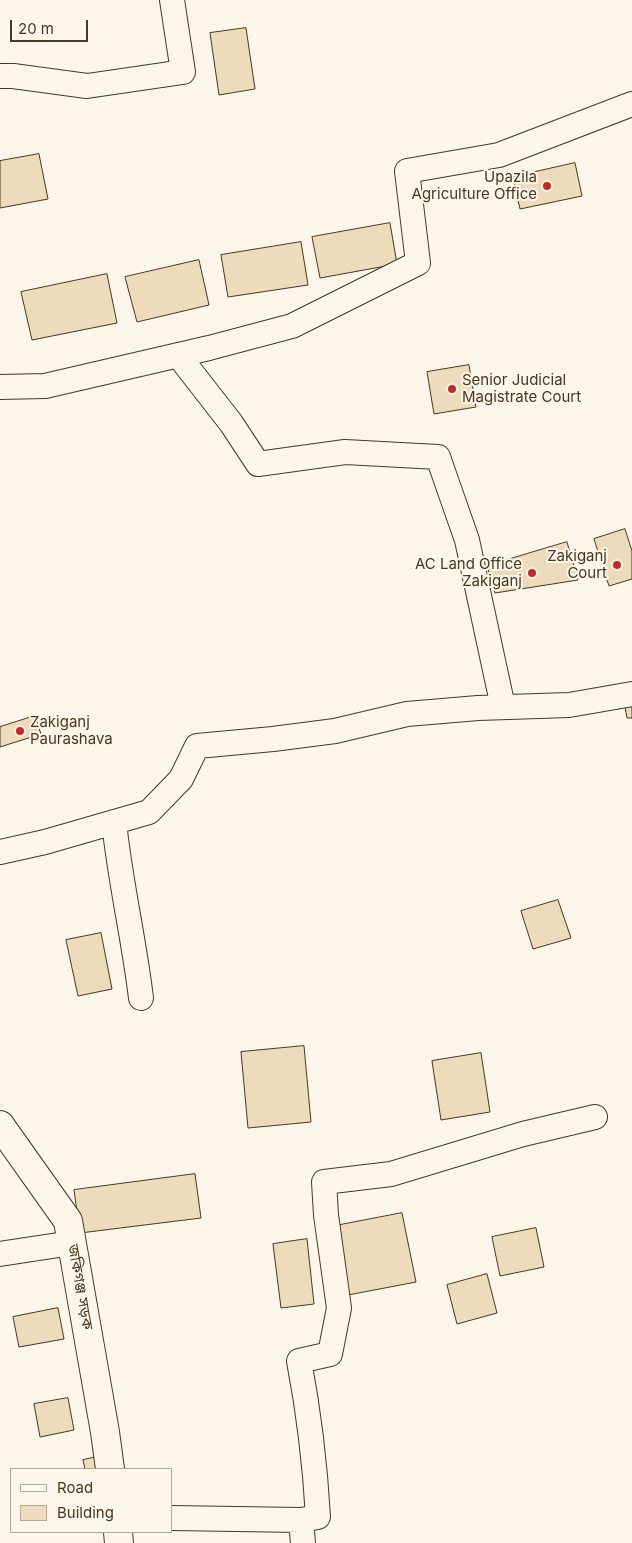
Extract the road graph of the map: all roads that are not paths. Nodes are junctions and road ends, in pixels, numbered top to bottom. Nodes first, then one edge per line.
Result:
1 (172, 0) edge
2 (0, 76) edge
3 (632, 104) edge
4 (178, 355) junction
5 (0, 387) edge
6 (632, 694) edge
7 (503, 707) junction
8 (114, 822) junction
9 (0, 852) edge
10 (141, 998) dead end
11 (595, 1117) dead end
12 (0, 1125) edge
13 (72, 1243) junction
14 (0, 1254) edge
15 (110, 1468) edge
16 (172, 1518) edge
17 (301, 1520) junction
18 (303, 1543) edge

1 - 2 street
3 - 4 street
4 - 5 street
4 - 7 street
6 - 7 street
7 - 8 street
8 - 9 street
8 - 10 street
11 - 17 street
12 - 13 main road, জকিগঞ্জ সড়ক
13 - 14 street
13 - 15 main road, জকিগঞ্জ সড়ক
16 - 17 street
17 - 18 street

